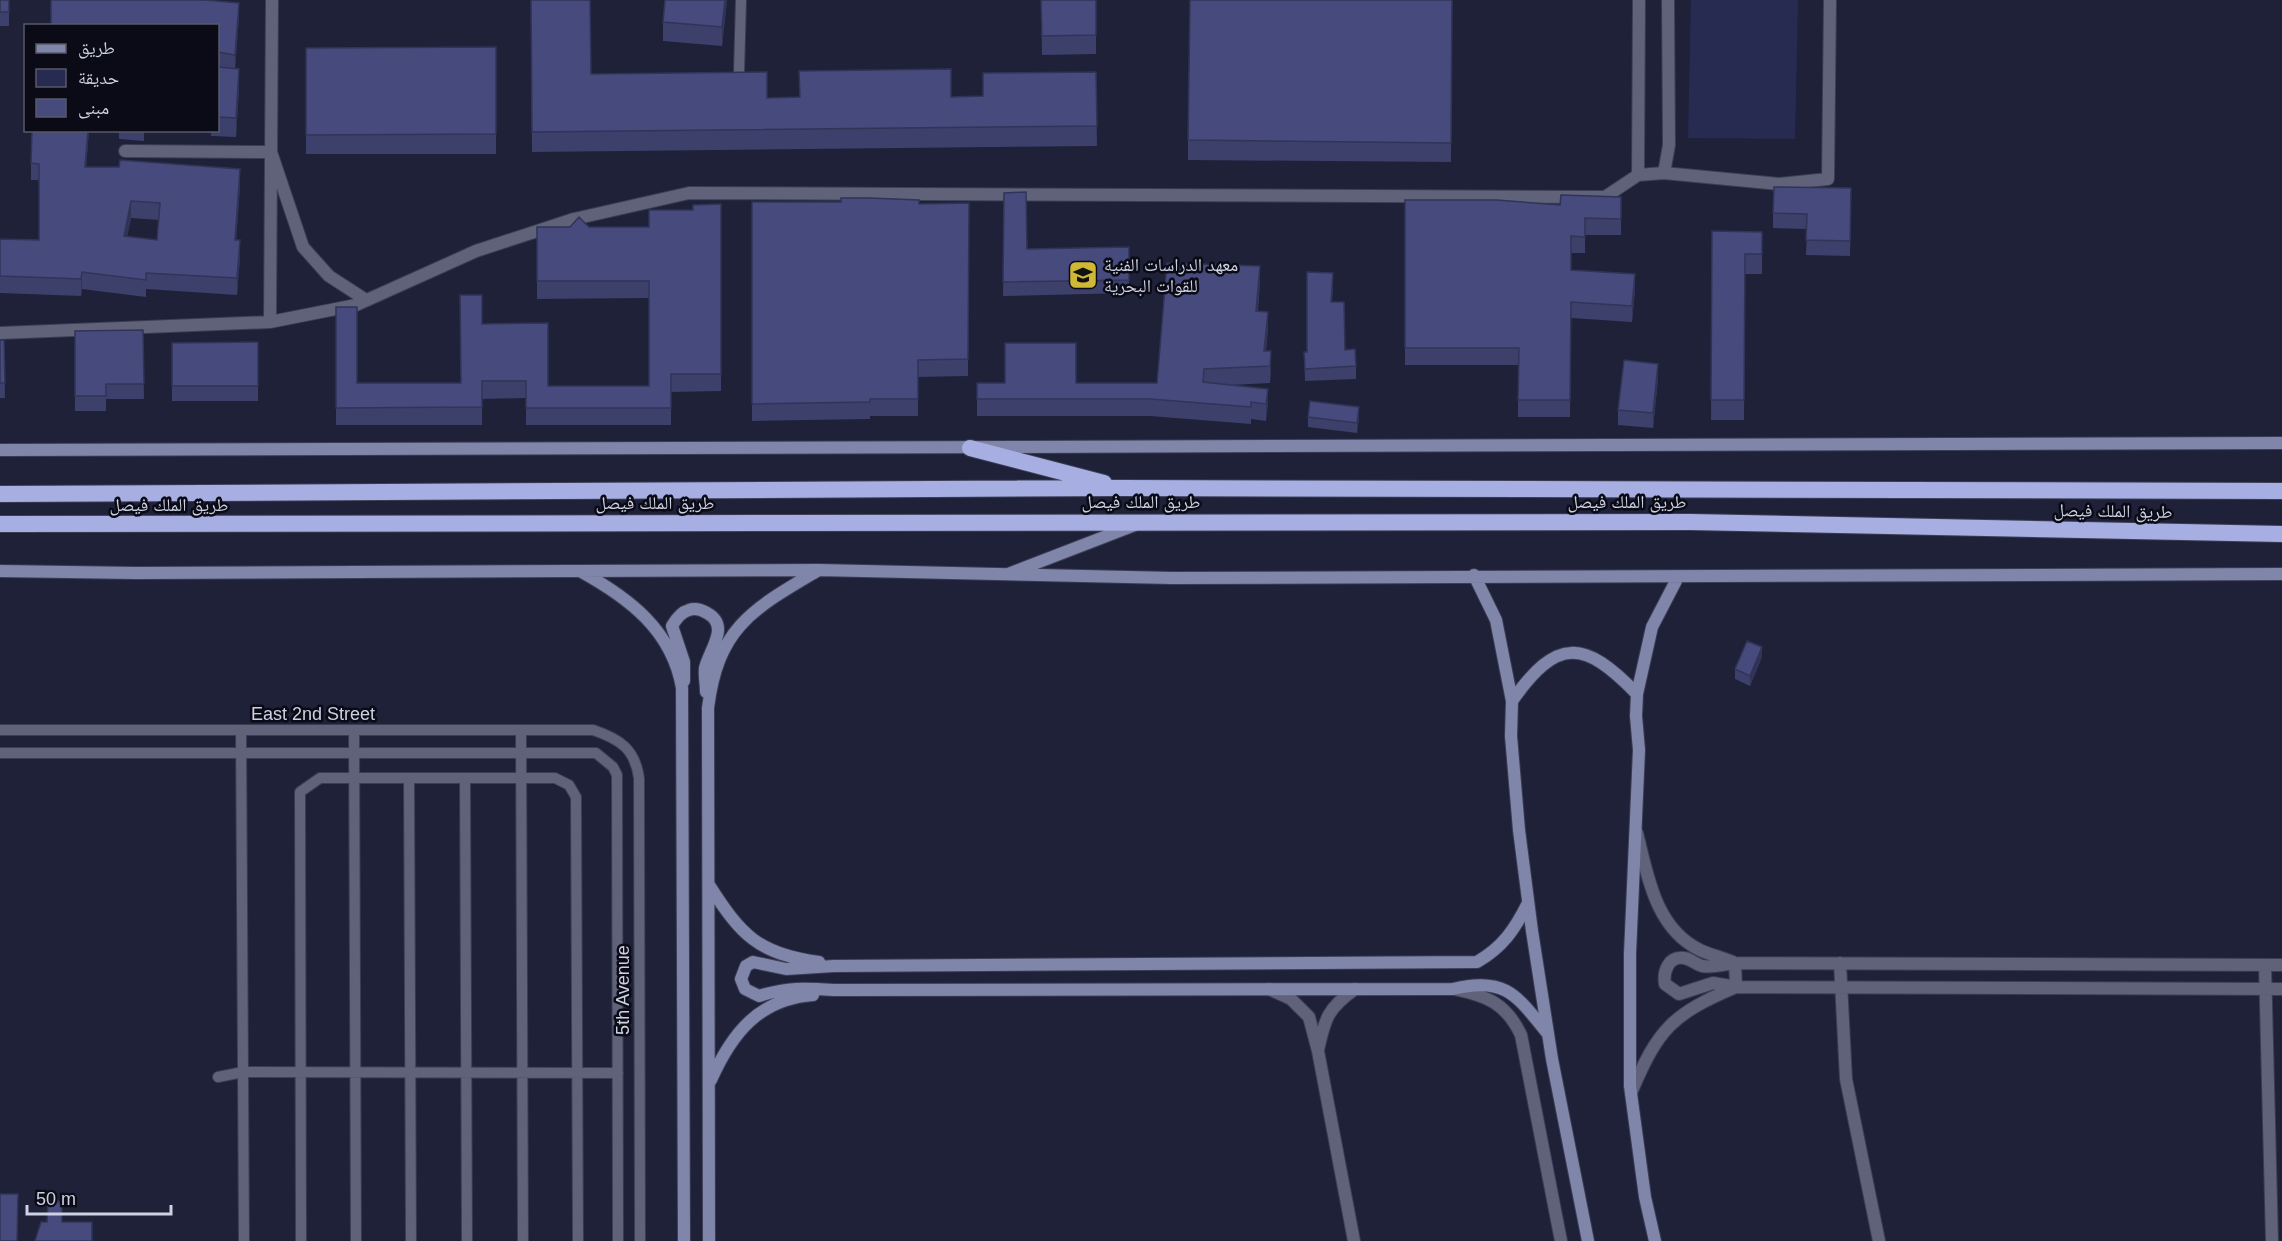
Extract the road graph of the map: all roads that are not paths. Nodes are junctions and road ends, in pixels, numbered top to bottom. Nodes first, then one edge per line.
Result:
1 (272, 0) edge
2 (741, 0) edge
3 (1639, 0) edge
4 (1668, 0) edge
5 (1830, 0) edge
6 (738, 72) edge
7 (125, 151) dead end
8 (270, 152) junction
9 (1664, 173) junction
10 (1638, 175) junction
11 (366, 300) junction
12 (270, 322) junction
13 (0, 333) edge
14 (2282, 443) edge
15 (970, 448) junction
16 (0, 450) edge
17 (1120, 488) junction
18 (2282, 491) edge
19 (0, 494) edge
20 (1144, 522) junction
21 (0, 524) edge
22 (2282, 534) edge
23 (819, 570) junction
24 (0, 571) edge
25 (579, 571) junction
26 (2282, 574) edge
27 (1474, 575) junction
28 (1002, 576) junction
29 (1678, 577) junction
30 (1637, 694) junction
31 (1512, 701) junction
32 (683, 708) junction
33 (708, 708) junction
34 (0, 730) edge
35 (242, 730) junction
36 (354, 730) junction
37 (521, 730) junction
38 (623, 744) joint
39 (0, 753) edge
40 (242, 754) junction
41 (354, 754) junction
42 (521, 754) junction
43 (354, 777) junction
44 (409, 778) junction
45 (465, 778) junction
46 (522, 778) junction
47 (1634, 823) junction
48 (708, 885) junction
49 (1528, 903) junction
50 (1735, 963) junction
51 (1840, 963) junction
52 (2265, 964) junction
53 (2282, 965) edge
54 (834, 966) junction
55 (1736, 987) junction
56 (1842, 988) junction
57 (2266, 988) junction
58 (2282, 988) edge
59 (1268, 989) junction
60 (1355, 989) junction
61 (1453, 989) junction
62 (834, 990) junction
63 (1548, 1034) junction
64 (1318, 1051) junction
65 (243, 1072) junction
66 (301, 1072) junction
67 (355, 1072) junction
68 (410, 1072) junction
69 (466, 1072) junction
70 (523, 1073) junction
71 (577, 1073) junction
72 (618, 1073) junction
73 (218, 1077) dead end
74 (709, 1087) junction
75 (1631, 1093) junction
76 (244, 1241) edge
77 (301, 1241) edge
78 (356, 1241) edge
79 (411, 1241) edge
80 (467, 1241) edge
81 (523, 1241) edge
82 (578, 1241) edge
83 (618, 1241) edge
84 (640, 1241) edge
85 (684, 1241) edge
86 (709, 1241) edge
87 (1354, 1241) edge
88 (1561, 1241) edge
89 (1588, 1241) edge
90 (1655, 1241) edge
91 (1880, 1241) edge
92 (2272, 1241) edge

1 - 8 street
2 - 6 lane
3 - 10 street
4 - 9 street
5 - 9 street
7 - 8 street
8 - 11 street
8 - 12 street
9 - 10 street
10 - 11 street
11 - 12 street
12 - 13 street
14 - 15 main road
15 - 16 main road
15 - 17 highway
17 - 18 highway, طريق الملك فيصل
17 - 19 highway, طريق الملك فيصل
20 - 21 highway, طريق الملك فيصل
20 - 22 highway, طريق الملك فيصل
20 - 28 main road
23 - 25 main road
23 - 28 main road
23 - 33 main road
24 - 25 main road
25 - 32 main road
26 - 29 main road
27 - 28 main road
27 - 29 main road
27 - 31 main road
29 - 30 main road
30 - 31 main road
30 - 47 main road
31 - 49 main road
32 - 33 main road
32 - 85 main road
33 - 48 main road
34 - 35 lane, East 2nd Street
35 - 36 lane, East 2nd Street
35 - 40 lane
36 - 37 lane, East 2nd Street
36 - 41 lane
37 - 38 lane, East 2nd Street
37 - 42 lane
38 - 84 lane, 5th Avenue
39 - 40 lane
40 - 41 lane
40 - 65 lane
41 - 42 lane
41 - 43 lane
42 - 46 lane
42 - 72 lane, 5th Avenue
43 - 44 lane
43 - 66 lane
43 - 67 lane
44 - 45 lane
44 - 68 lane
45 - 46 lane
45 - 69 lane
46 - 70 lane
46 - 71 lane
47 - 50 street
47 - 75 main road
48 - 54 main road
48 - 74 main road
49 - 54 main road
49 - 63 main road
50 - 51 street
50 - 55 street
50 - 55 street
51 - 52 street
51 - 56 street
52 - 53 street
52 - 57 street
54 - 62 main road
55 - 56 street
55 - 75 street
56 - 57 street
56 - 91 street
57 - 58 street
57 - 92 street
59 - 60 main road
59 - 62 main road
59 - 64 street
60 - 61 main road
60 - 64 street
61 - 63 main road
61 - 88 street
62 - 74 main road
63 - 89 main road
64 - 87 street
65 - 66 lane
65 - 73 lane
65 - 76 lane
66 - 67 lane
66 - 77 lane
67 - 68 lane
67 - 78 lane
68 - 69 lane
68 - 79 lane
69 - 70 lane
69 - 80 lane
70 - 71 lane
70 - 81 lane
71 - 72 lane
71 - 82 lane
72 - 83 lane, 5th Avenue
74 - 86 main road
75 - 90 main road

